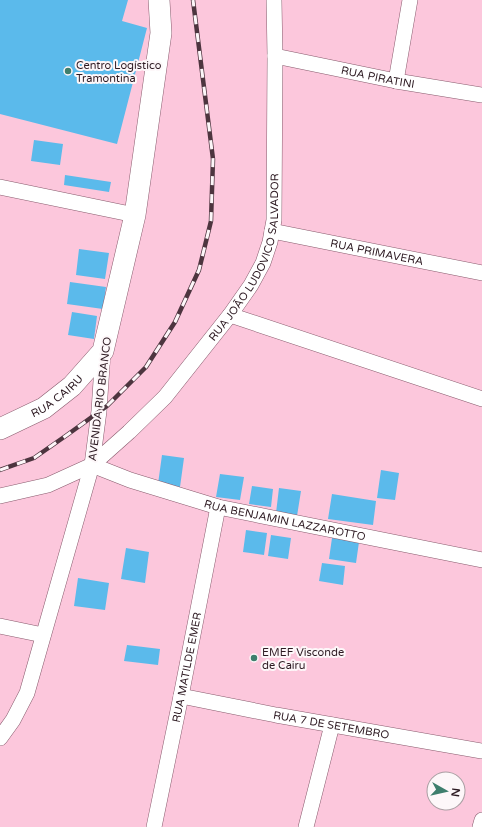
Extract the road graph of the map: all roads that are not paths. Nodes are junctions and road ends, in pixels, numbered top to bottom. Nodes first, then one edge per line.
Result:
1 (159, 0) edge
2 (274, 0) edge
3 (410, 0) edge
4 (275, 56) junction
5 (396, 81) junction
6 (482, 95) edge
7 (0, 187) edge
8 (135, 214) junction
9 (272, 231) junction
10 (482, 273) edge
11 (230, 315) junction
12 (103, 351) junction
13 (482, 399) edge
14 (0, 429) edge
15 (92, 465) junction
16 (0, 496) edge
17 (218, 507) junction
18 (482, 560) edge
19 (0, 626) edge
20 (43, 635) junction
21 (181, 696) junction
22 (332, 725) junction
23 (0, 738) edge
24 (482, 751) edge
25 (482, 820) edge
26 (154, 827) edge
27 (306, 827) edge
28 (480, 827) edge

1 - 8 street, AVENIDA RIO BRANCO
2 - 4 street, RUA JOÃO LUDOVICO SALVADOR
3 - 5 street
4 - 5 street, RUA PIRATINI
4 - 9 street, RUA JOÃO LUDOVICO SALVADOR
5 - 6 street, RUA PIRATINI
7 - 8 street
8 - 12 street, AVENIDA RIO BRANCO
9 - 10 street, RUA PRIMAVERA
9 - 11 street, RUA JOÃO LUDOVICO SALVADOR
11 - 13 street
11 - 15 street, RUA JOÃO LUDOVICO SALVADOR
12 - 14 street, RUA CAIRU
12 - 15 street, AVENIDA RIO BRANCO
15 - 16 street
15 - 17 street, RUA BENJAMIN LAZZAROTTO
15 - 20 street, AVENIDA RIO BRANCO
17 - 18 street, RUA BENJAMIN LAZZAROTTO
17 - 21 street, RUA MATILDE EMER
19 - 20 street
20 - 23 street, AVENIDA RIO BRANCO
21 - 22 street, RUA 7 DE SETEMBRO
21 - 26 street, RUA MATILDE EMER
22 - 24 street, RUA 7 DE SETEMBRO
22 - 27 street
25 - 28 street

